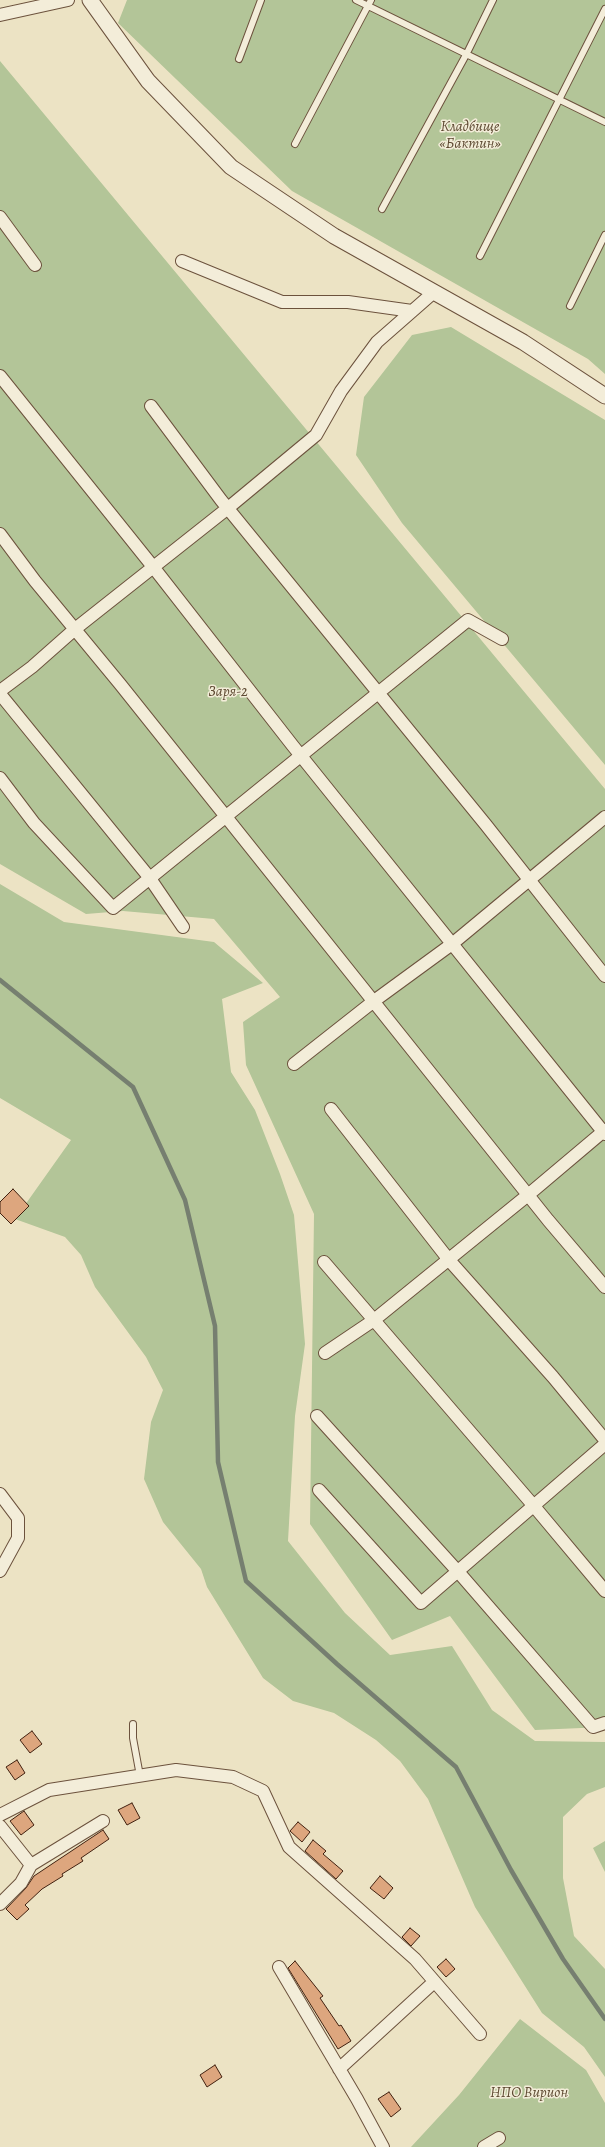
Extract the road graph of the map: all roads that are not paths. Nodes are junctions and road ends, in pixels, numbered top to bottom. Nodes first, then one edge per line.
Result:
1 (68, 0) edge
2 (90, 0) edge
3 (262, 0) edge
4 (356, 0) edge
5 (493, 0) edge
6 (369, 3) edge
7 (605, 9) edge
8 (0, 15) edge
9 (467, 53) junction
10 (239, 59) dead end
11 (560, 99) junction
12 (605, 122) edge
13 (295, 144) dead end
14 (382, 209) dead end
15 (0, 217) edge
16 (605, 235) edge
17 (480, 256) dead end
18 (182, 261) dead end
19 (34, 265) dead end
20 (434, 292) junction
21 (570, 306) dead end
22 (412, 311) junction
23 (2, 382) edge
24 (605, 396) edge
25 (151, 406) dead end
26 (228, 508) junction
27 (0, 534) edge
28 (154, 568) junction
29 (75, 629) junction
30 (502, 639) dead end
31 (0, 692) edge
32 (380, 694) junction
33 (301, 756) junction
34 (0, 778) edge
35 (226, 817) junction
36 (605, 817) edge
37 (149, 877) junction
38 (529, 880) junction
39 (183, 927) dead end
40 (452, 944) junction
41 (605, 976) edge
42 (374, 1001) junction
43 (294, 1064) dead end
44 (331, 1109) dead end
45 (604, 1132) edge
46 (528, 1195) junction
47 (449, 1260) junction
48 (324, 1262) dead end
49 (605, 1287) edge
50 (374, 1320) junction
51 (325, 1353) dead end
52 (317, 1416) dead end
53 (605, 1440) edge
54 (605, 1444) edge
55 (319, 1490) dead end
56 (0, 1494) edge
57 (533, 1505) junction
58 (457, 1570) junction
59 (0, 1572) edge
60 (605, 1591) edge
61 (605, 1723) edge
62 (133, 1724) dead end
63 (140, 1776) junction
64 (0, 1814) edge
65 (103, 1821) dead end
66 (0, 1826) edge
67 (31, 1865) junction
68 (0, 1904) edge
69 (278, 1967) dead end
70 (434, 1982) junction
71 (480, 2034) dead end
72 (339, 2069) junction
73 (499, 2138) dead end
74 (383, 2147) edge
75 (484, 2147) edge

1 - 8 street
2 - 20 street
3 - 10 lane
4 - 6 lane
5 - 9 lane
6 - 9 lane
6 - 13 lane
7 - 11 lane
9 - 11 lane
9 - 14 lane
11 - 12 lane
11 - 17 lane
15 - 19 street
16 - 21 lane
18 - 22 street
20 - 22 street
20 - 24 street
22 - 26 street
23 - 28 street
25 - 26 street
26 - 28 street
26 - 32 street
27 - 29 street
28 - 29 street
28 - 33 street
29 - 31 street
29 - 35 street
30 - 32 street
31 - 37 street
32 - 33 street
32 - 38 street
33 - 35 street
33 - 40 street
34 - 37 street
35 - 37 street
35 - 42 street
36 - 38 street
37 - 39 street
38 - 40 street
38 - 41 street
40 - 42 street
40 - 45 street
42 - 43 street
42 - 46 street
44 - 47 street
45 - 46 street
46 - 47 street
46 - 49 street
47 - 50 street
47 - 53 street
48 - 50 street
50 - 51 street
50 - 57 street
52 - 58 street
54 - 57 street
55 - 58 street
56 - 59 street
57 - 58 street
57 - 60 street
58 - 61 street
62 - 63 lane
63 - 64 street
63 - 70 street
65 - 67 street
66 - 67 street
67 - 68 street
69 - 72 street
70 - 71 street
70 - 72 street
72 - 74 street
73 - 75 street

